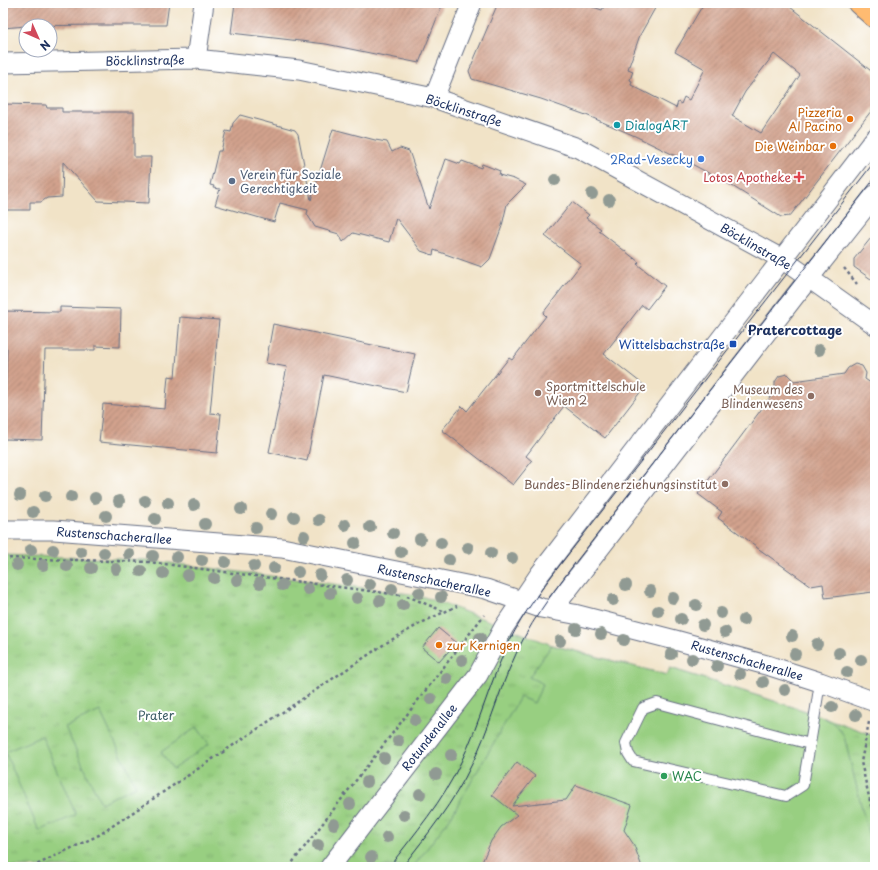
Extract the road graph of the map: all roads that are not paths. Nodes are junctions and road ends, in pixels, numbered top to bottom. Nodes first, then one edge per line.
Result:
1 (204, 3) edge
2 (472, 3) edge
3 (859, 3) edge
4 (875, 17) edge
5 (196, 60) junction
6 (3, 63) edge
7 (434, 98) junction
8 (875, 138) edge
9 (875, 195) edge
10 (782, 259) junction
11 (810, 278) junction
12 (875, 325) edge
13 (3, 530) edge
14 (520, 602) junction
15 (552, 610) junction
16 (820, 682) junction
17 (874, 702) edge
18 (810, 744) junction
19 (330, 867) edge

1 - 5 street
2 - 7 street
3 - 4 main road
5 - 6 street, Böcklinstraße
5 - 7 street, Böcklinstraße
7 - 10 street, Böcklinstraße
8 - 10 street
9 - 11 street
10 - 11 street, Böcklinstraße
10 - 14 street
11 - 12 street, Böcklinstraße
11 - 15 street
13 - 14 street, Rustenschacherallee
14 - 15 street, Rustenschacherallee
14 - 19 street, Rotundenallee
15 - 16 street, Rustenschacherallee
16 - 17 street, Rustenschacherallee
16 - 18 lane
18 - 18 lane

